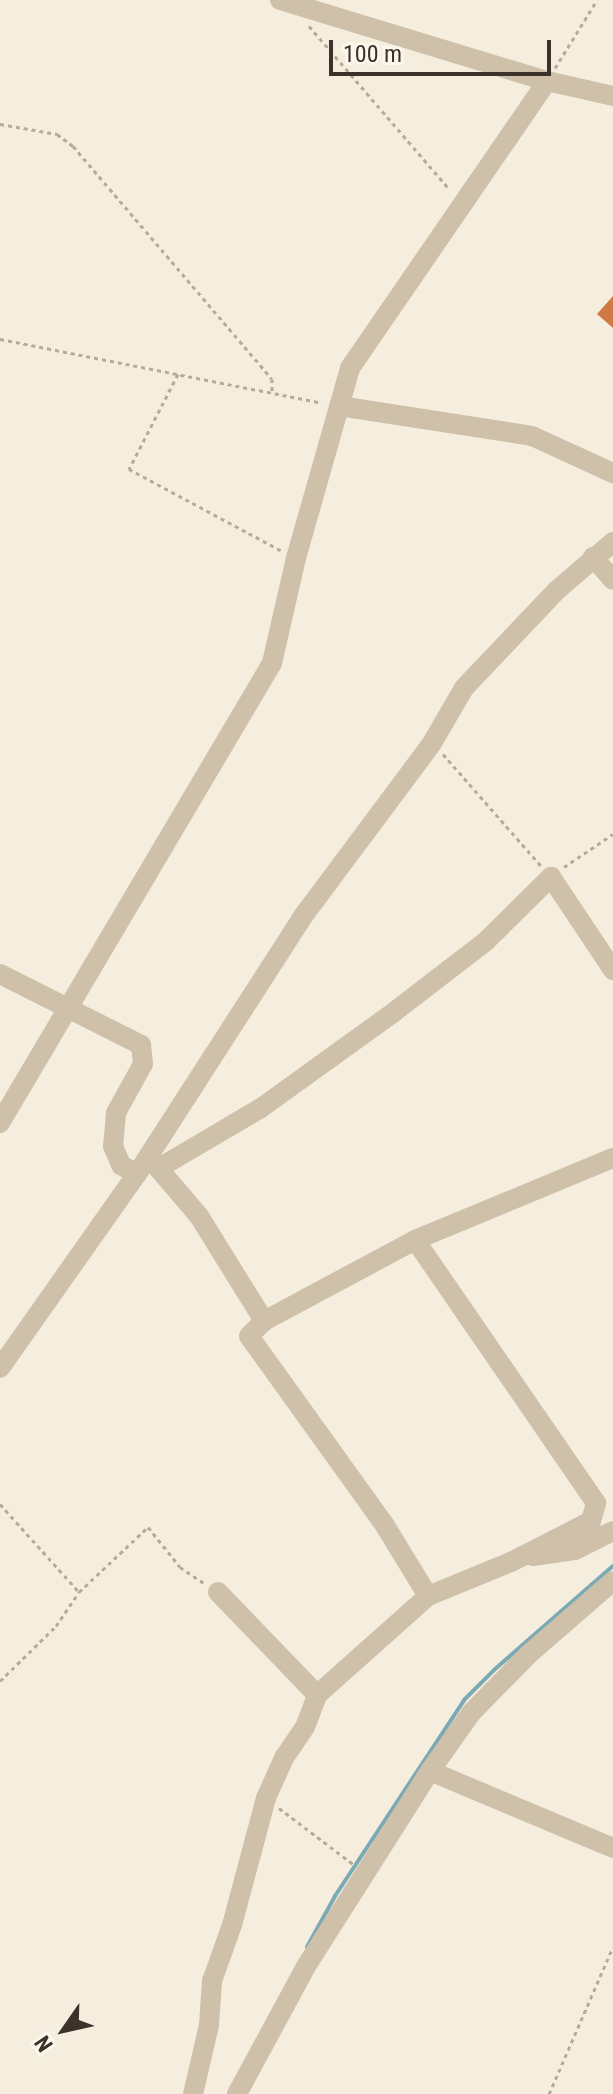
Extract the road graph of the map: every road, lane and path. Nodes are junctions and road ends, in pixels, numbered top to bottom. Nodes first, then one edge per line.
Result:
1 (280, 0) edge
2 (597, 0) edge
3 (301, 8) junction
4 (547, 81) junction
5 (613, 96) edge
6 (0, 124) edge
7 (462, 204) junction
8 (0, 339) edge
9 (178, 374) junction
10 (272, 393) junction
11 (339, 406) junction
12 (613, 473) edge
13 (613, 542) edge
14 (593, 557) junction
15 (296, 558) junction
16 (613, 580) edge
17 (432, 743) junction
18 (613, 834) edge
19 (551, 877) junction
20 (613, 970) edge
21 (0, 974) edge
22 (69, 1008) junction
23 (0, 1123) edge
24 (613, 1158) edge
25 (148, 1166) junction
26 (415, 1240) junction
27 (264, 1321) junction
28 (0, 1368) edge
29 (0, 1504) edge
30 (613, 1531) edge
31 (517, 1559) junction
32 (613, 1581) edge
33 (79, 1592) junction
34 (218, 1592) joint
35 (428, 1596) junction
36 (0, 1681) edge
37 (317, 1695) junction
38 (430, 1771) junction
39 (266, 1798) junction
40 (613, 1848) edge
41 (366, 1873) junction
42 (613, 1947) edge
43 (193, 2094) edge
44 (237, 2094) edge
45 (549, 2094) edge

1 - 3 street
2 - 4 path
3 - 4 street
3 - 7 path
4 - 5 street
4 - 7 street
6 - 10 path
7 - 11 street
8 - 9 path
9 - 10 path
9 - 15 path
10 - 11 path
11 - 12 street
11 - 15 street
13 - 14 street
14 - 16 street
14 - 17 street
15 - 22 street
17 - 19 path
17 - 25 street
18 - 19 path
19 - 20 street
19 - 25 street
21 - 22 street
22 - 23 street
22 - 25 street
24 - 26 street
25 - 27 street
25 - 28 street
26 - 27 street
26 - 31 street
27 - 35 street
29 - 33 path
30 - 31 street
31 - 35 street
32 - 38 street
33 - 34 path
33 - 36 path
34 - 37 street
35 - 37 street
37 - 39 street
38 - 40 street
38 - 41 street
39 - 41 path
39 - 43 street
41 - 44 street
42 - 45 path

